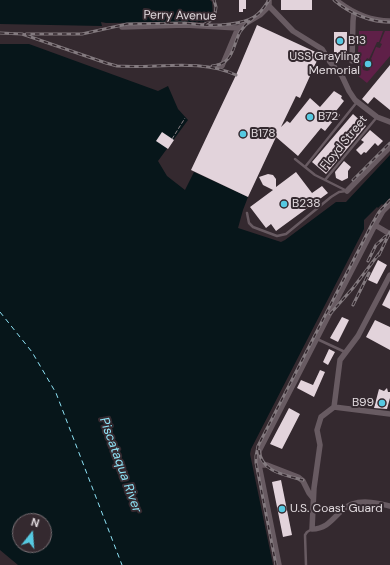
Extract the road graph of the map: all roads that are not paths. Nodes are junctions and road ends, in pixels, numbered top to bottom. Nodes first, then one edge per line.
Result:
1 (336, 0) edge
2 (269, 3) edge
3 (354, 12) junction
4 (390, 21) edge
5 (122, 27) dead end
6 (238, 28) junction
7 (352, 61) dead end
8 (218, 66) dead end
9 (357, 101) junction
10 (377, 117) junction
11 (390, 122) edge
12 (390, 147) edge
13 (295, 159) dead end
14 (305, 167) junction
15 (325, 180) junction
16 (347, 191) junction
17 (390, 204) edge
18 (246, 213) dead end
19 (375, 225) junction
20 (390, 234) edge
21 (390, 275) edge
22 (316, 339) junction
23 (346, 353) junction
24 (334, 407) junction
25 (390, 414) edge
26 (259, 465) junction
27 (314, 498) junction
28 (390, 506) edge
29 (312, 529) junction
30 (279, 565) edge
31 (306, 565) edge

1 - 3 street
2 - 6 street
2 - 9 street
3 - 4 street
3 - 7 street
5 - 6 street, Perry Avenue
6 - 8 street
9 - 10 street
9 - 14 lane
10 - 11 street
10 - 15 lane, Floyd Street
12 - 16 street
13 - 14 lane
14 - 15 lane
15 - 16 lane
16 - 18 lane
17 - 19 street
19 - 20 street
19 - 22 street
21 - 23 street
22 - 23 lane
22 - 26 street
23 - 24 street
24 - 25 street
24 - 27 street
26 - 27 street
26 - 30 street
27 - 29 street
28 - 29 street
29 - 31 lane

